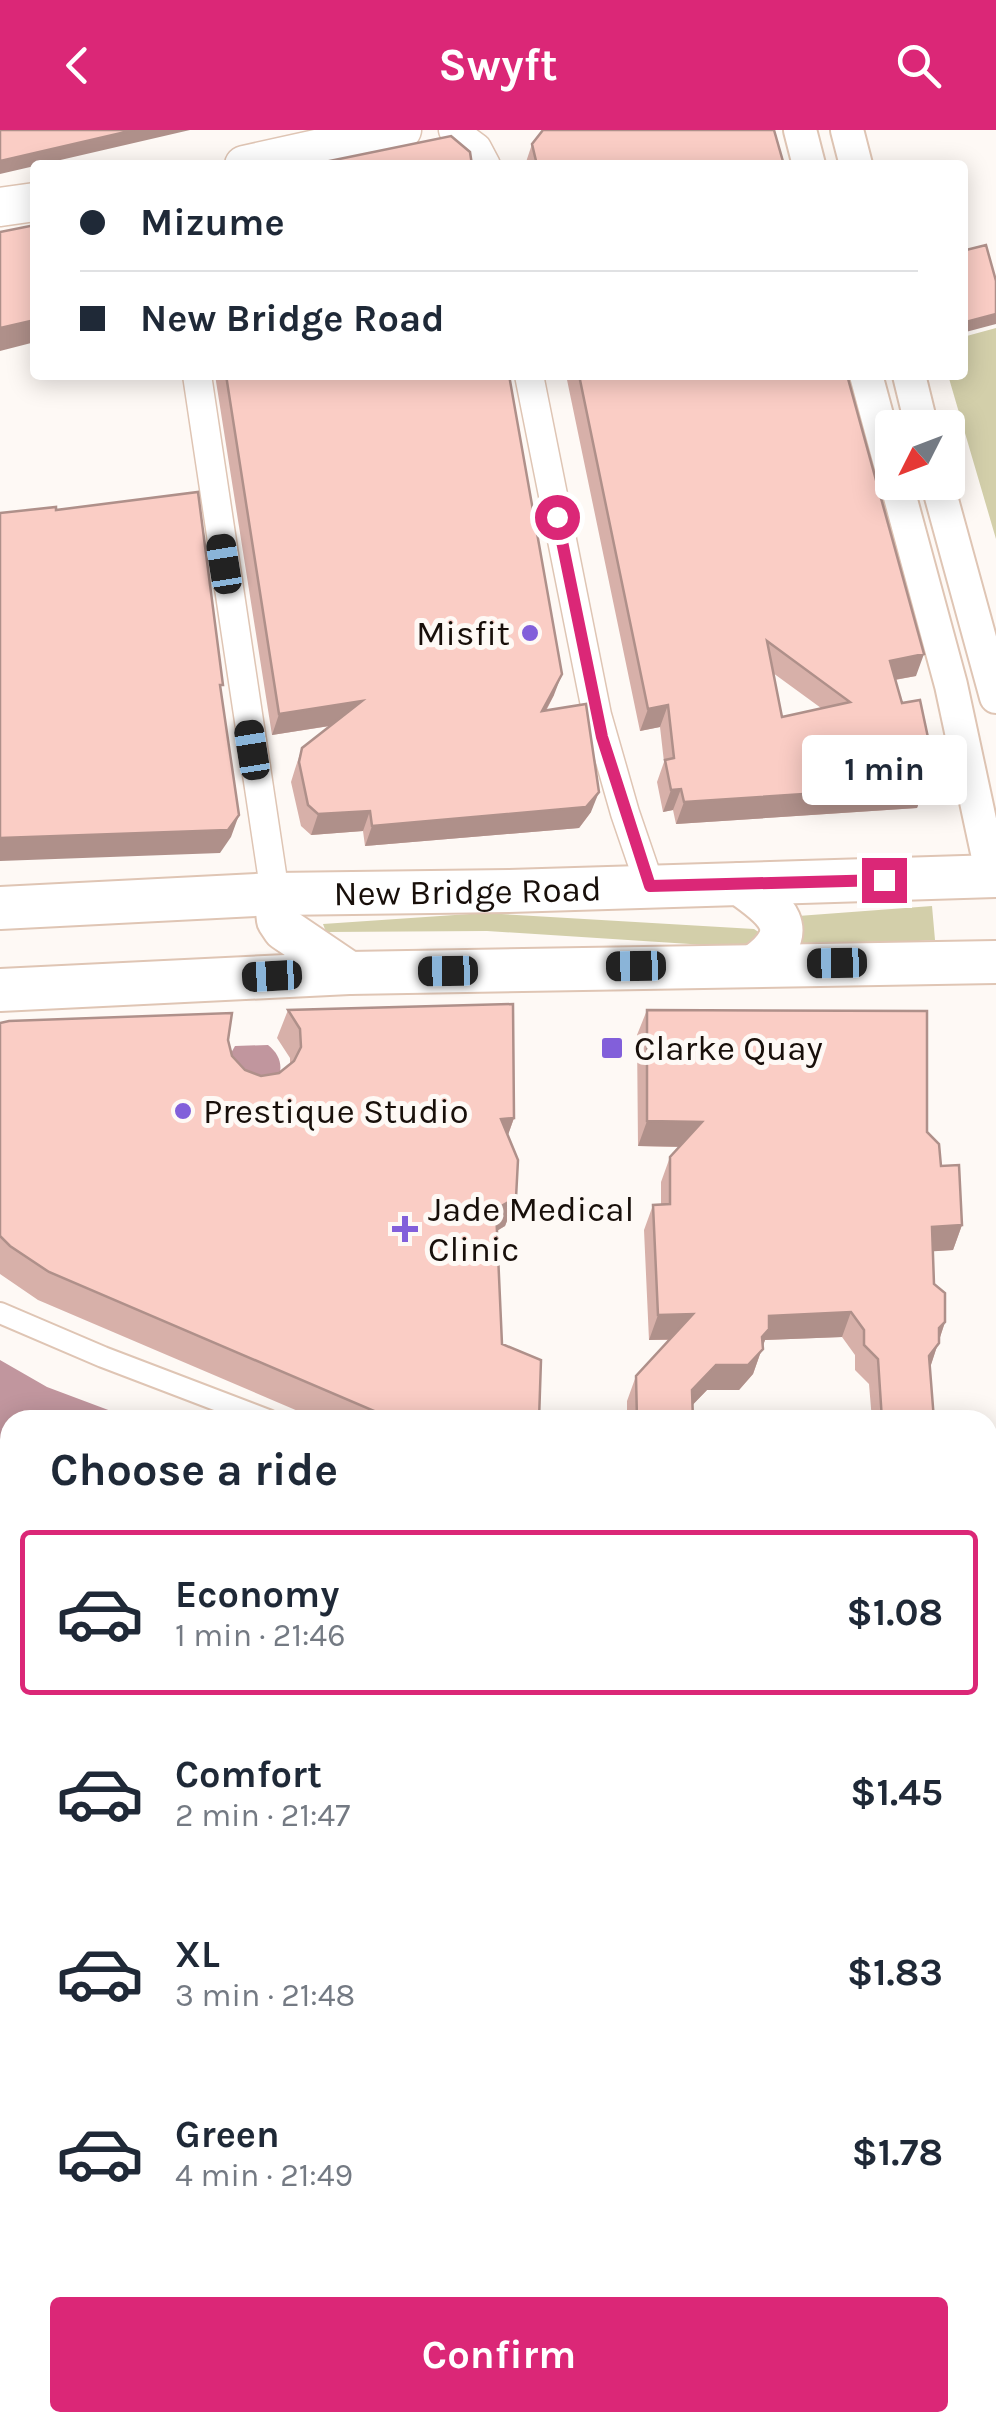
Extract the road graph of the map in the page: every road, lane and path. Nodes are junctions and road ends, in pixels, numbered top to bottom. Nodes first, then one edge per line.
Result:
1 (402, 130) edge
2 (453, 130) edge
3 (800, 130) edge
4 (847, 130) edge
5 (267, 160) edge
6 (483, 160) edge
7 (808, 160) edge
8 (855, 160) edge
9 (198, 380) edge
10 (531, 380) edge
11 (867, 380) edge
12 (909, 380) edge
13 (875, 410) edge
14 (917, 410) edge
15 (901, 500) edge
16 (942, 500) edge
17 (996, 697) edge
18 (740, 884) junction
19 (650, 886) junction
20 (995, 886) edge
21 (275, 894) junction
22 (0, 908) edge
23 (996, 962) edge
24 (757, 964) junction
25 (350, 973) junction
26 (0, 990) edge
27 (0, 1313) edge
28 (242, 1410) edge

1 - 5 main road
2 - 6 street
3 - 7 street
4 - 8 street
9 - 21 street
10 - 19 street
11 - 13 street
12 - 14 street
15 - 20 street
16 - 17 street
18 - 19 main road, New Bridge Road
18 - 20 main road, New Bridge Road
18 - 24 main road
19 - 21 main road, New Bridge Road
21 - 22 main road, New Bridge Road
21 - 25 main road
23 - 24 main road
24 - 25 main road
25 - 26 main road
27 - 28 street

